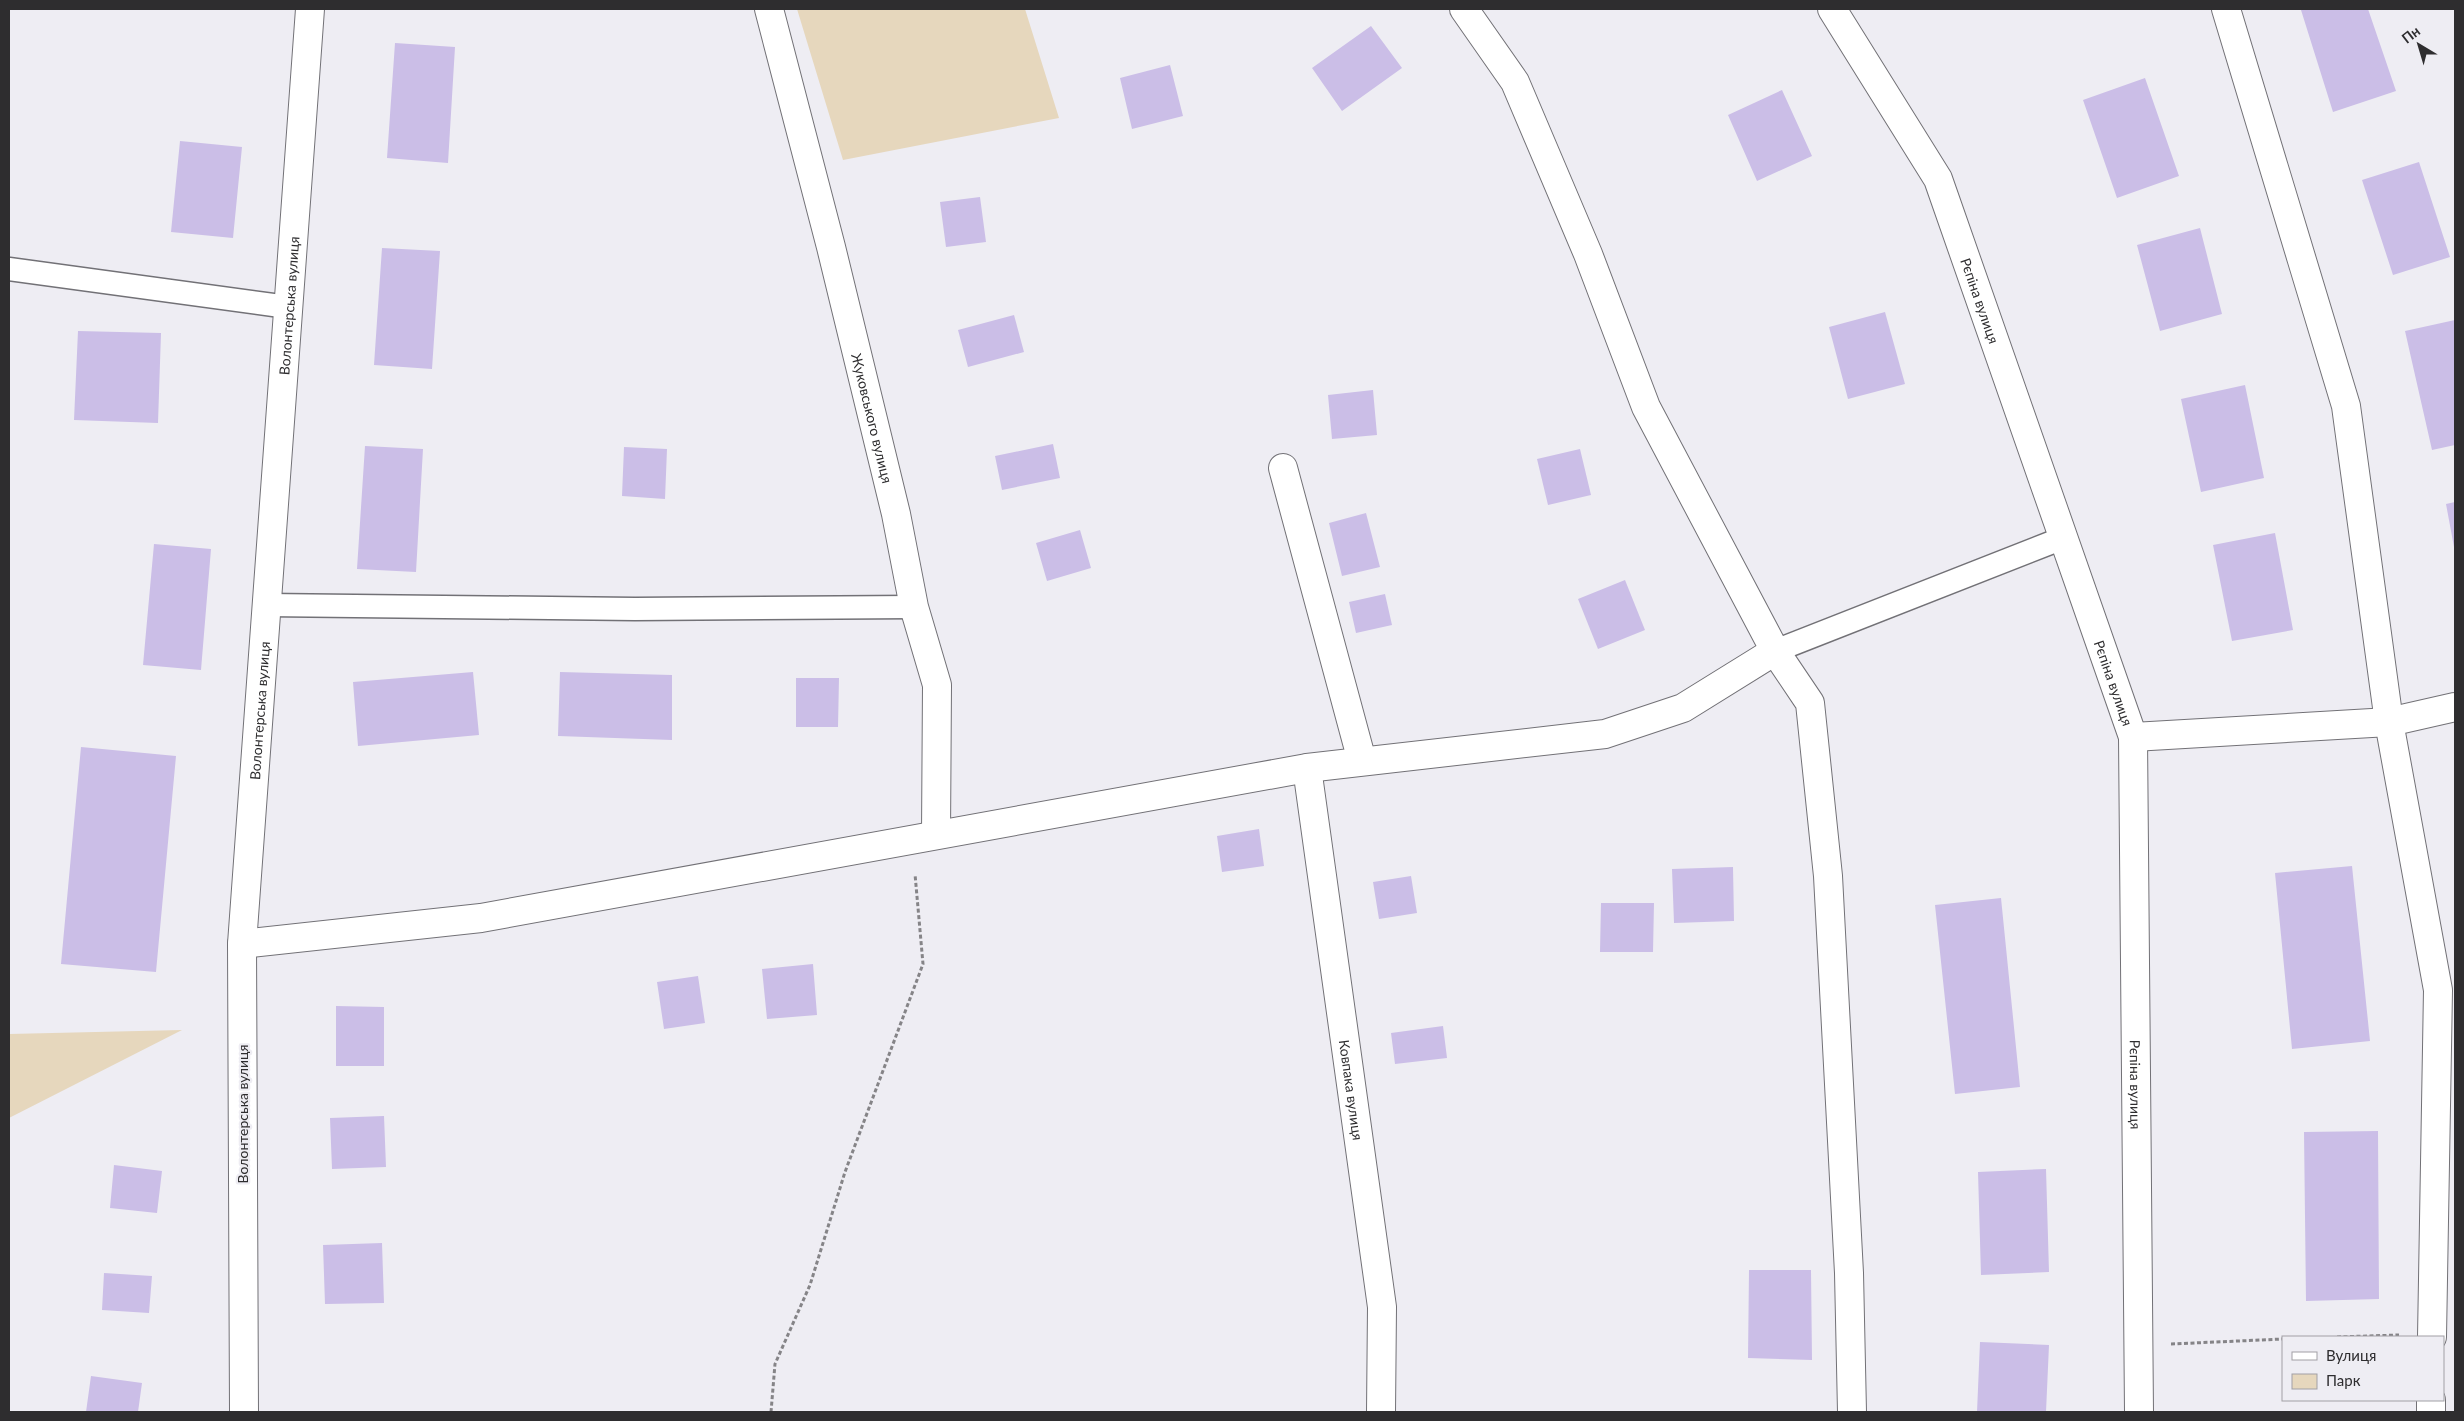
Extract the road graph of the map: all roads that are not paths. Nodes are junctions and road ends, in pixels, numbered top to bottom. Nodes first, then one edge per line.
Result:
1 (310, 9) edge
2 (769, 9) edge
3 (1464, 9) edge
4 (1832, 9) edge
5 (2226, 9) edge
6 (9, 269) edge
7 (288, 307) junction
8 (1283, 468) dead end
9 (2063, 538) junction
10 (266, 605) junction
11 (914, 607) junction
12 (1775, 651) junction
13 (2455, 707) edge
14 (2389, 722) junction
15 (2133, 737) junction
16 (1362, 761) junction
17 (1307, 768) junction
18 (924, 836) junction
19 (242, 944) junction
20 (2432, 1335) edge
21 (244, 1412) edge
22 (1381, 1412) edge
23 (1852, 1412) edge
24 (2139, 1412) edge

1 - 7 street, Волонтерська вулиця
2 - 11 street, Жуковського вулиця
3 - 12 street
4 - 9 street, Рєпіна вулиця
5 - 14 street
6 - 7 lane
7 - 10 street, Волонтерська вулиця
8 - 16 street
9 - 12 lane
9 - 15 street, Рєпіна вулиця
10 - 11 lane
10 - 19 street, Волонтерська вулиця
11 - 18 street, Жуковського вулиця
12 - 16 street
12 - 23 street
13 - 14 street
14 - 15 street
14 - 20 street
15 - 24 street, Рєпіна вулиця
16 - 17 street
17 - 18 street
17 - 22 street, Ковпака вулиця
18 - 19 street
19 - 21 street, Волонтерська вулиця

